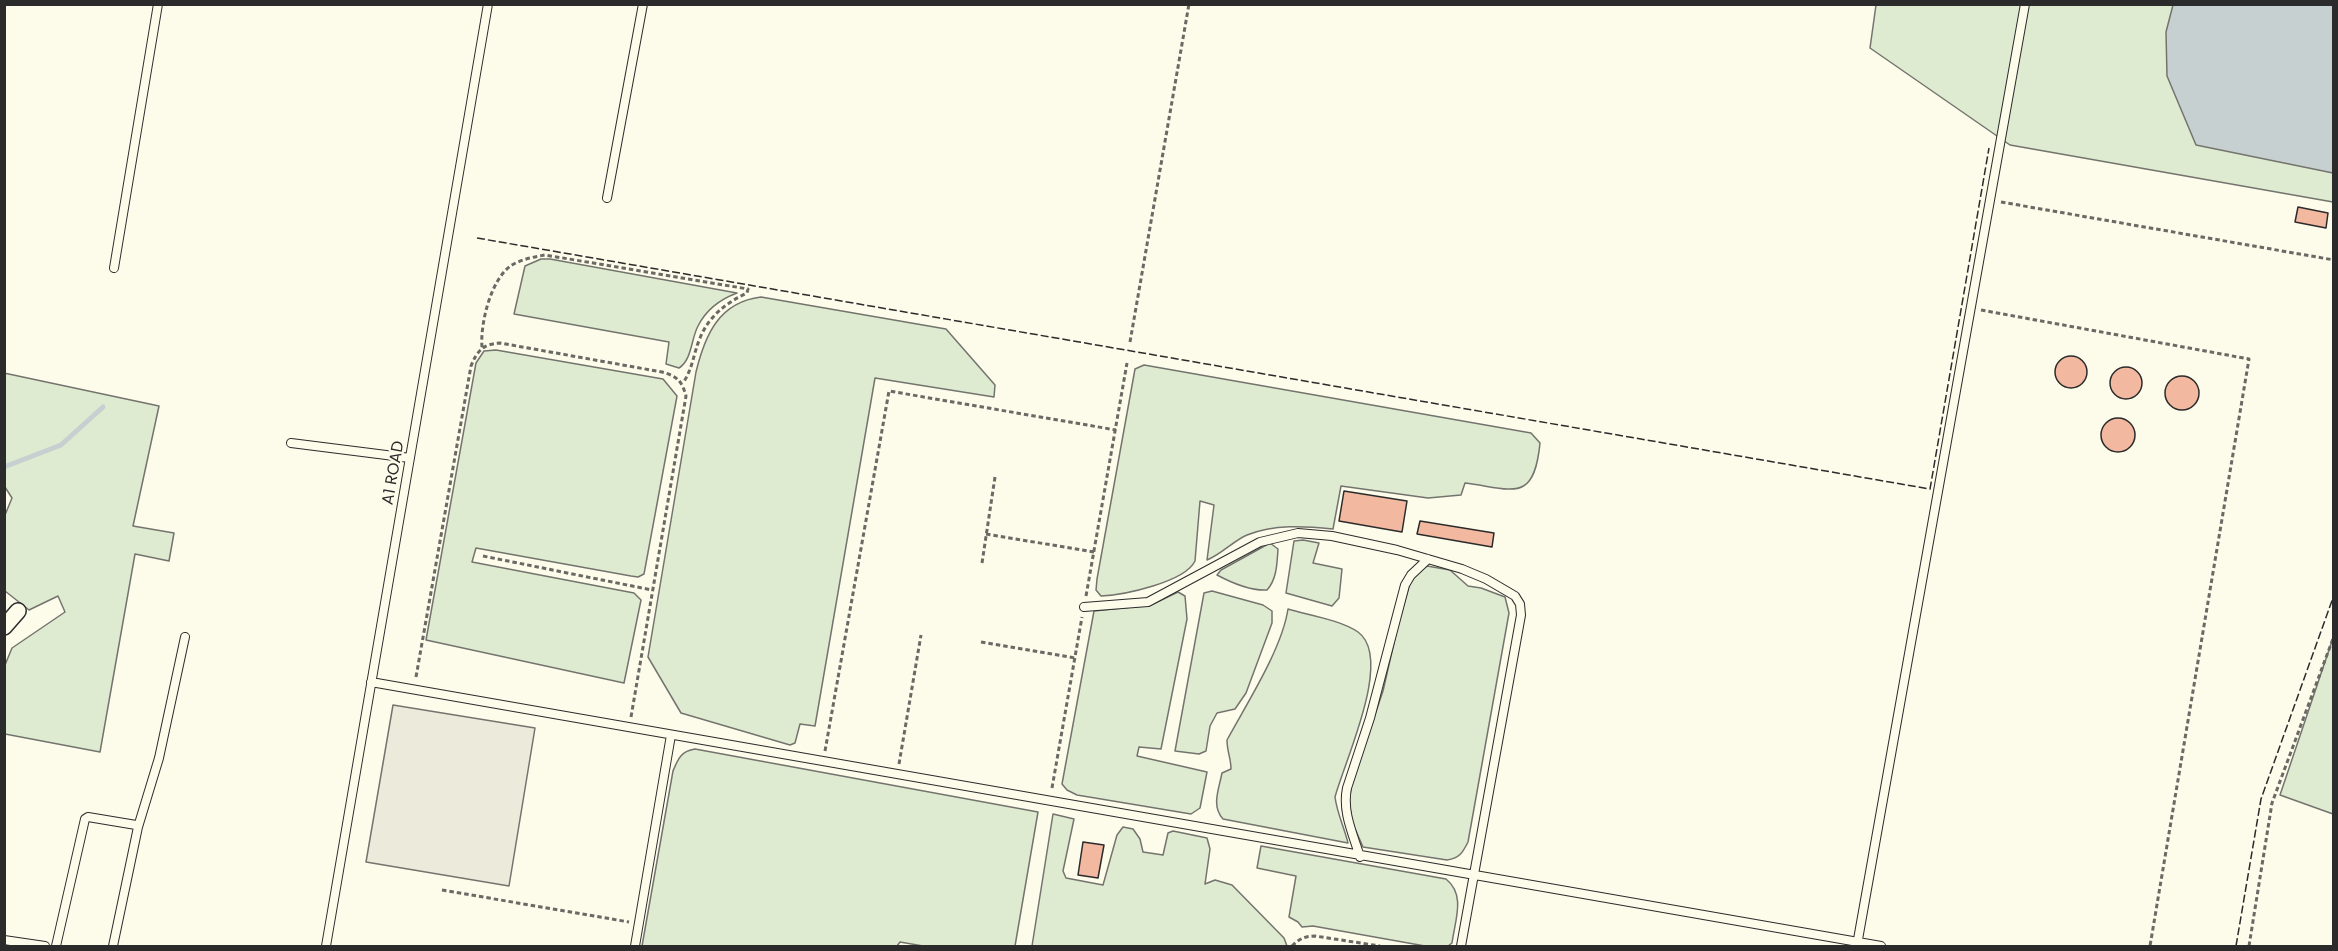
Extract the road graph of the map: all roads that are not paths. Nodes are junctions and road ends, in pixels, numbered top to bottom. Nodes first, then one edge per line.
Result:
1 (158, 4) edge
2 (488, 4) edge
3 (643, 4) edge
4 (2025, 4) edge
5 (606, 198) dead end
6 (114, 268) dead end
7 (291, 443) dead end
8 (410, 458) junction
9 (1428, 559) junction
10 (1084, 607) road end
11 (18, 611) dead end
12 (4, 627) edge
13 (185, 637) dead end
14 (371, 682) junction
15 (671, 735) junction
16 (138, 827) junction
17 (1360, 857) junction
18 (1473, 877) junction
19 (4, 940) edge
20 (1857, 944) edge
21 (45, 946) edge
22 (56, 946) edge
23 (113, 946) edge
24 (326, 946) edge
25 (636, 946) edge
26 (1461, 946) edge
27 (1879, 946) edge

1 - 6 lane
2 - 8 lane, A1 ROAD
3 - 5 lane
4 - 20 lane
7 - 8 lane
8 - 14 lane, A1 ROAD
9 - 10 lane
9 - 17 lane
9 - 18 lane
11 - 12 street
13 - 16 lane
14 - 15 lane
14 - 24 lane, A1 ROAD
15 - 17 lane
15 - 25 lane
16 - 22 lane
16 - 23 lane
17 - 18 lane
18 - 20 lane
18 - 26 lane
19 - 21 lane
20 - 27 lane

